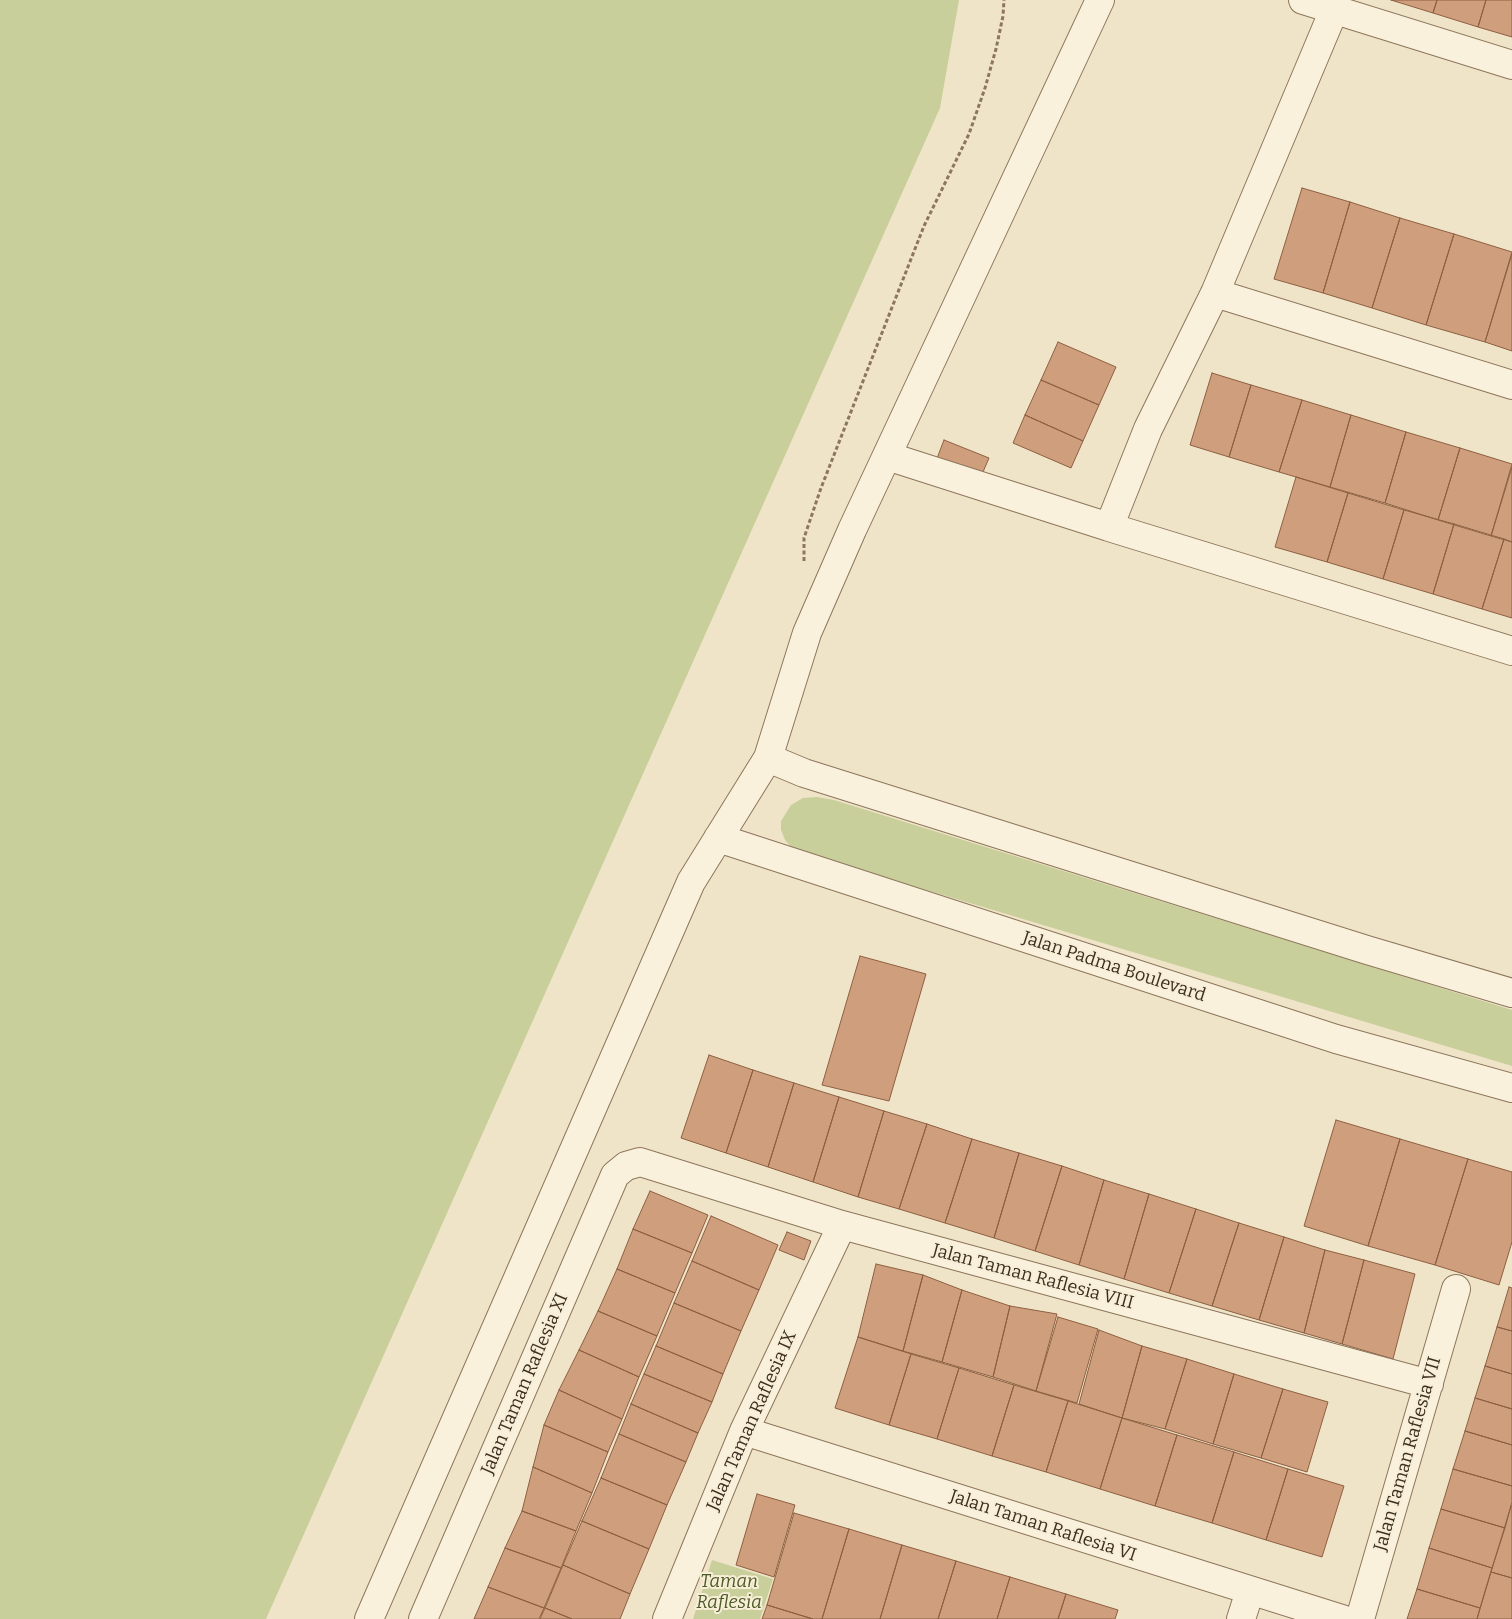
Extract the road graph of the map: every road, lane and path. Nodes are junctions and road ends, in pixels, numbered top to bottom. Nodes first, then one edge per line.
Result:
1 (1004, 0) edge
2 (1100, 0) edge
3 (1303, 0) edge
4 (1334, 10) junction
5 (1512, 65) edge
6 (1215, 294) junction
7 (1512, 385) edge
8 (887, 456) junction
9 (1109, 527) junction
10 (805, 567) dead end
11 (1512, 651) edge
12 (768, 758) junction
13 (718, 838) junction
14 (1512, 993) edge
15 (1512, 1088) edge
16 (640, 1162) joint
17 (842, 1225) junction
18 (1456, 1289) dead end
19 (1429, 1384) junction
20 (744, 1431) junction
21 (1250, 1591) junction
22 (369, 1619) edge
23 (423, 1619) edge
24 (667, 1619) edge
25 (1241, 1619) edge
26 (1342, 1619) edge
27 (1360, 1619) edge

1 - 10 path
2 - 8 street
3 - 4 street
4 - 5 street
4 - 6 street
6 - 7 street
6 - 9 street
8 - 9 street
8 - 12 street
9 - 11 street
12 - 13 street
12 - 14 street
13 - 15 street, Jalan Padma Boulevard
13 - 22 street
16 - 17 street, Jalan Taman Raflesia VIII
16 - 23 street, Jalan Taman Raflesia XI
17 - 19 street, Jalan Taman Raflesia VIII
17 - 20 street, Jalan Taman Raflesia IX
18 - 19 street, Jalan Taman Raflesia VII
19 - 27 street, Jalan Taman Raflesia VII
20 - 21 street, Jalan Taman Raflesia VI
20 - 24 street, Jalan Taman Raflesia IX
21 - 25 street
21 - 26 street, Jalan Taman Raflesia VI

